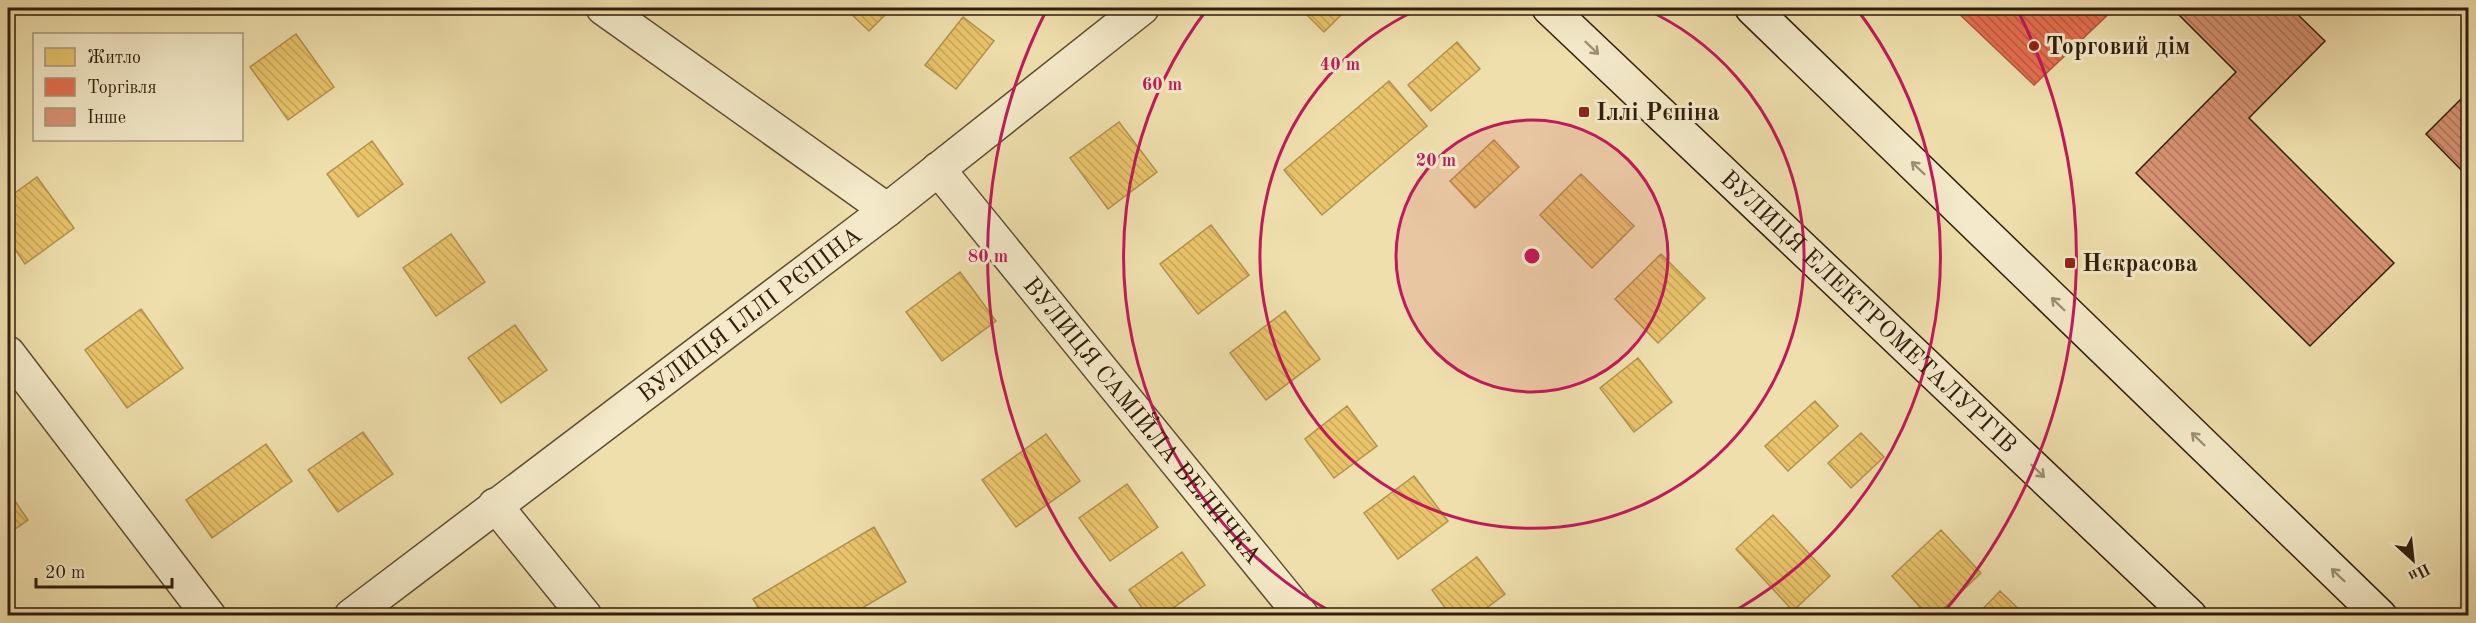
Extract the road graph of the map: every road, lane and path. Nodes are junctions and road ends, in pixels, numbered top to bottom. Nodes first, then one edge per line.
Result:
1 (603, 8) edge
2 (1142, 8) edge
3 (1549, 8) edge
4 (1752, 8) edge
5 (938, 169) junction
6 (887, 210) junction
7 (8, 353) edge
8 (495, 505) junction
9 (209, 615) edge
10 (351, 615) edge
11 (585, 615) edge
12 (1302, 615) edge
13 (2190, 615) edge
14 (2380, 615) edge

1 - 6 street
2 - 5 street, ВУЛИЦЯ ІЛЛІ РЄПІНА
3 -> 13 street, ВУЛИЦЯ ЕЛЕКТРОМЕТАЛУРГІВ
14 -> 4 street
5 - 6 street, ВУЛИЦЯ ІЛЛІ РЄПІНА
5 - 12 street, ВУЛИЦЯ САМІЙЛА ВЕЛИЧКА
6 - 8 street, ВУЛИЦЯ ІЛЛІ РЄПІНА
7 - 9 street
8 - 10 street, ВУЛИЦЯ ІЛЛІ РЄПІНА
8 - 11 street

